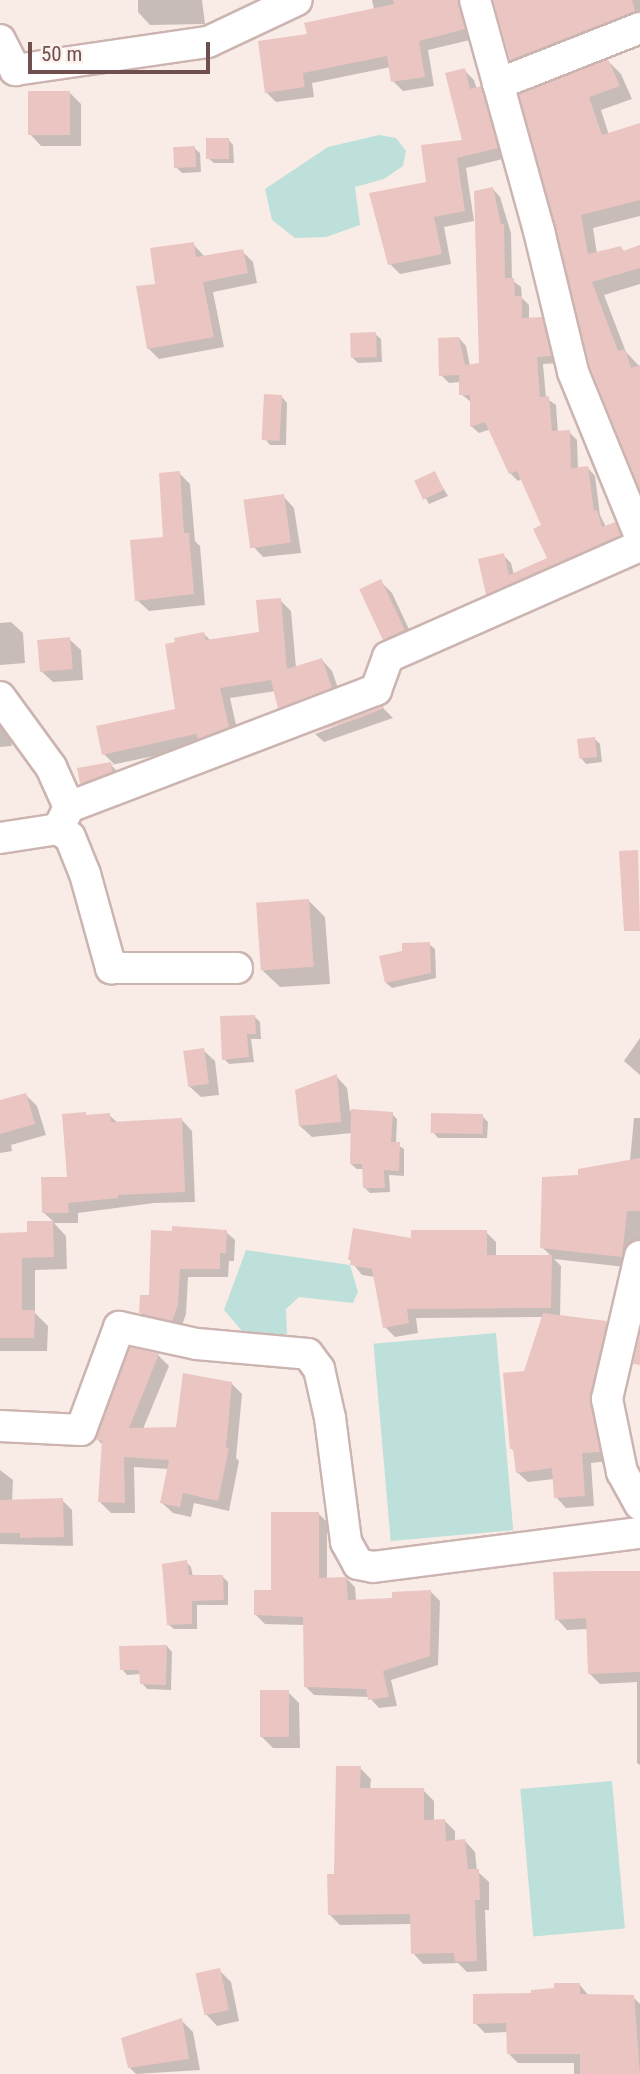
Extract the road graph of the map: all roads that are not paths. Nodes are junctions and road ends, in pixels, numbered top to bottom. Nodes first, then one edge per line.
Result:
1 (297, 0) edge
2 (475, 0) edge
3 (640, 28) edge
4 (0, 40) edge
5 (498, 84) junction
6 (639, 535) edge
7 (0, 697) edge
8 (63, 818) junction
9 (0, 838) edge
10 (237, 968) dead end
11 (638, 1274) edge
12 (0, 1426) edge
13 (640, 1504) edge
14 (640, 1533) edge

1 - 4 street
2 - 5 street
3 - 5 street
5 - 6 street
6 - 8 street
7 - 8 street
8 - 9 street
8 - 10 street
11 - 13 street
12 - 14 street

